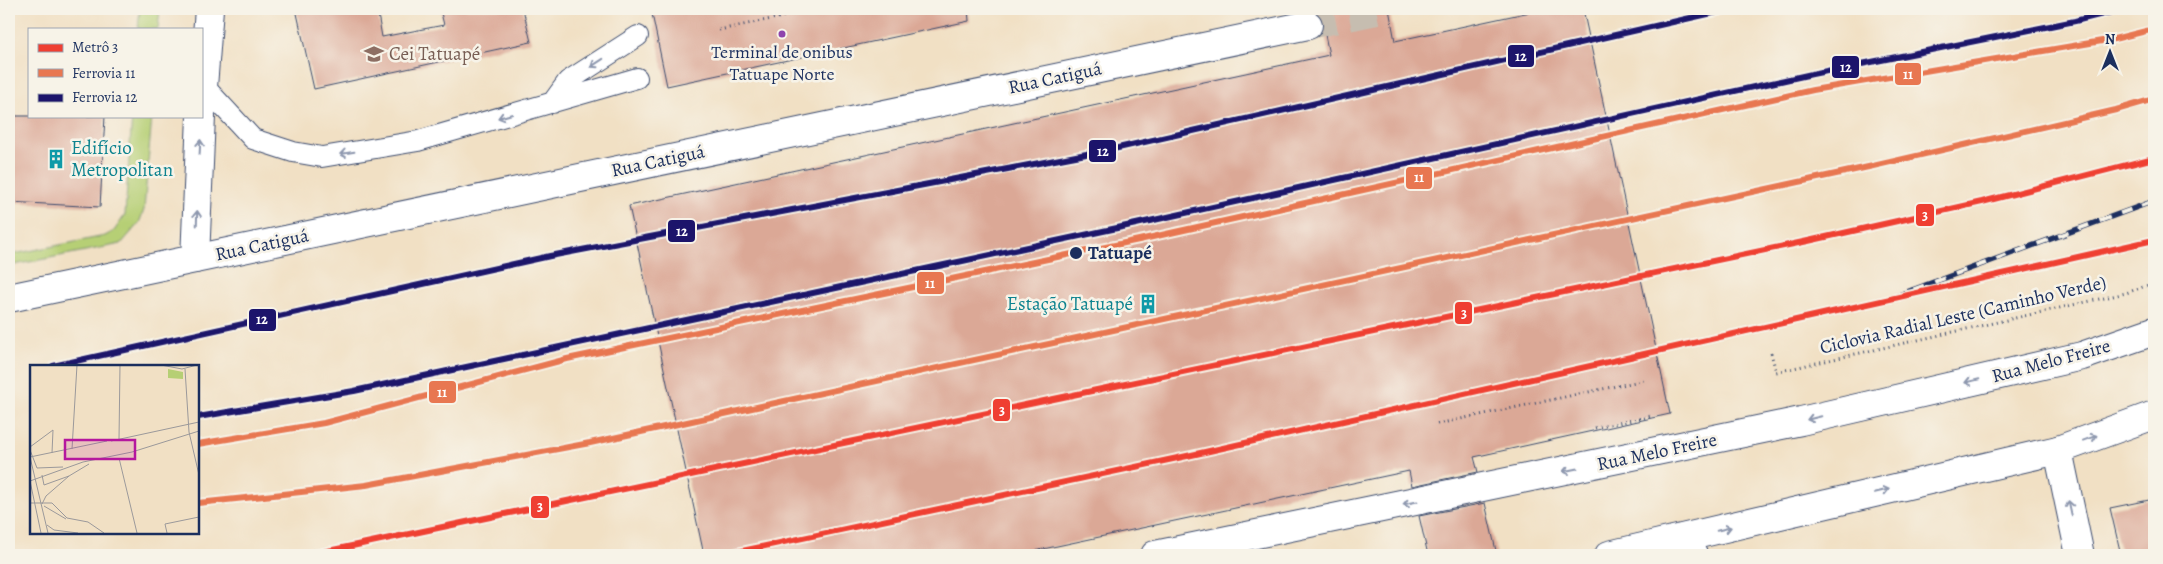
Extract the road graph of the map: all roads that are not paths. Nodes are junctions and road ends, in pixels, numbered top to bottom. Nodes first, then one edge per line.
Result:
1 (209, 9) edge
2 (1308, 25) tunnel mouth
3 (638, 36) dead end
4 (637, 78) dead end
5 (202, 85) joint
6 (552, 103) junction
7 (201, 118) edge
8 (195, 259) junction
9 (9, 298) edge
10 (2154, 331) edge
11 (2154, 415) edge
12 (2058, 450) junction
13 (1685, 548) edge
14 (1155, 555) edge
15 (1609, 555) edge
16 (2080, 555) edge

1 - 5 main road
2 - 8 main road, Rua Catiguá
3 -> 6 lane
4 - 6 lane
6 -> 5 lane
8 -> 7 main road
8 - 9 main road, Rua Catiguá
10 -> 14 main road, Rua Melo Freire
12 -> 11 main road
13 -> 12 main road
16 -> 12 main road
13 - 15 main road

